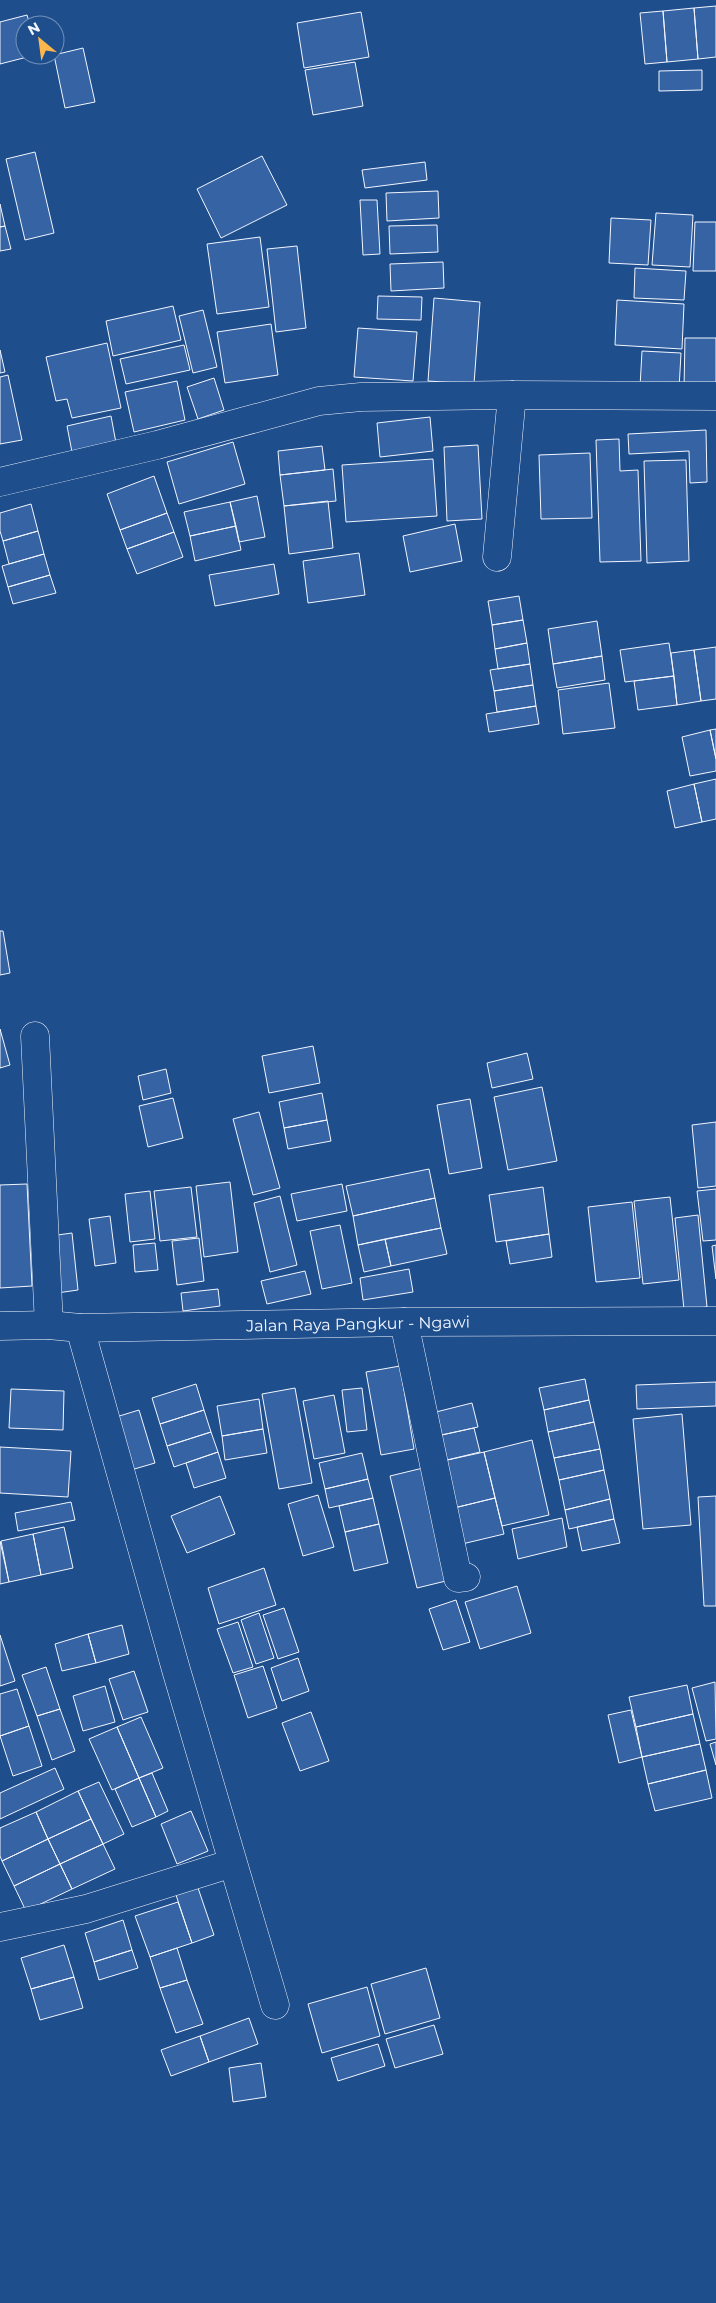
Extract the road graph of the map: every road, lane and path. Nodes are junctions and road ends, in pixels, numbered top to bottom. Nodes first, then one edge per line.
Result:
1 (512, 395) junction
2 (716, 396) edge
3 (0, 482) edge
4 (497, 557) dead end
5 (35, 1036) dead end
6 (716, 1321) edge
7 (404, 1322) junction
8 (49, 1325) junction
9 (0, 1326) edge
10 (80, 1328) junction
11 (466, 1577) dead end
12 (233, 1863) junction
13 (0, 1927) edge
14 (275, 2005) dead end

1 - 2 street
1 - 3 street
1 - 4 street
5 - 8 street
6 - 7 street, Jalan Raya Pangkur - Ngawi
7 - 10 street, Jalan Raya Pangkur - Ngawi
7 - 11 street
8 - 9 street, Jalan Raya Pangkur - Ngawi
8 - 10 street, Jalan Raya Pangkur - Ngawi
10 - 12 street
12 - 13 street
12 - 14 street

